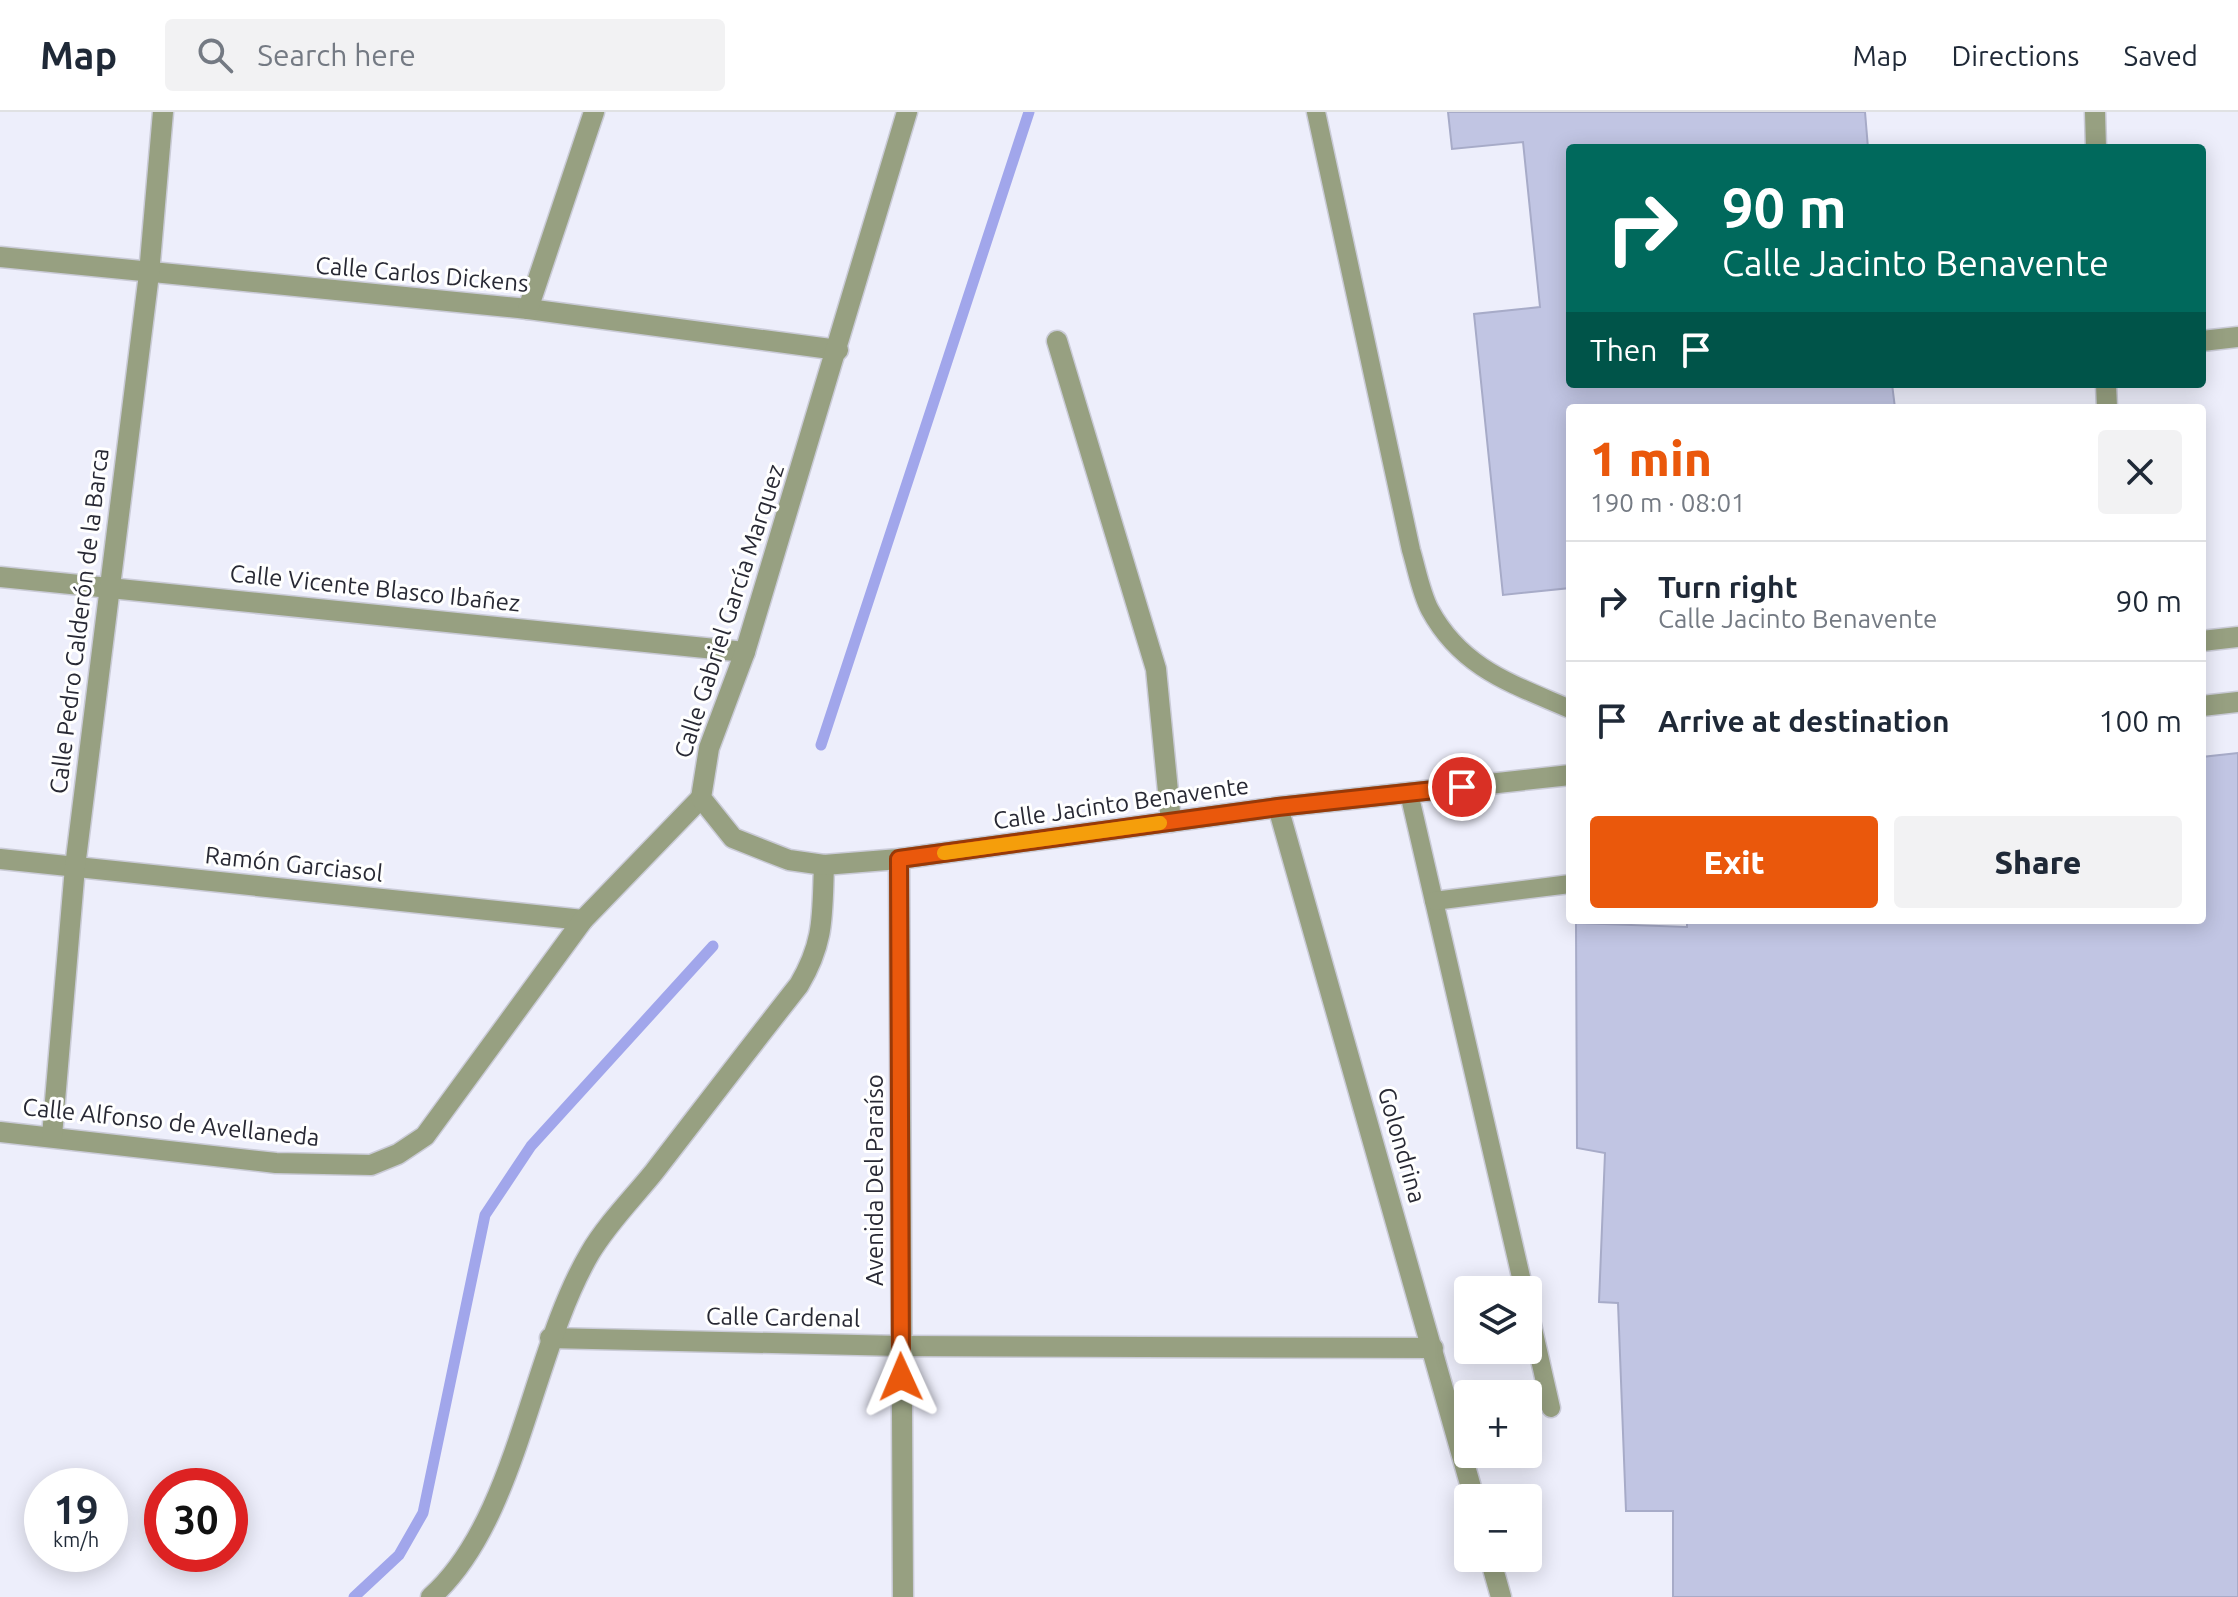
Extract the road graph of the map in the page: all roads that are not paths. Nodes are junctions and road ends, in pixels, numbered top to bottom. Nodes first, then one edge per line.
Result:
1 (163, 112) edge
2 (594, 112) edge
3 (907, 112) edge
4 (1316, 112) edge
5 (2095, 112) edge
6 (2096, 144) edge
7 (0, 257) edge
8 (149, 274) junction
9 (528, 309) junction
10 (2238, 337) edge
11 (1057, 341) dead end
12 (2206, 341) edge
13 (838, 350) junction
14 (0, 577) edge
15 (108, 587) junction
16 (2238, 637) edge
17 (2206, 641) edge
18 (745, 652) junction
19 (2238, 702) edge
20 (2206, 706) edge
21 (1566, 707) edge
22 (1566, 775) edge
23 (1409, 793) junction
24 (701, 798) junction
25 (1278, 807) junction
26 (1171, 822) junction
27 (0, 859) edge
28 (899, 859) junction
29 (824, 865) junction
30 (75, 867) junction
31 (1566, 884) edge
32 (1434, 901) junction
33 (583, 920) junction
34 (0, 1132) edge
35 (52, 1136) junction
36 (1521, 1276) edge
37 (550, 1338) junction
38 (900, 1346) junction
39 (1433, 1348) junction
40 (1541, 1364) edge
41 (1551, 1408) dead end
42 (1470, 1484) edge
43 (1494, 1572) edge
44 (436, 1592) edge
45 (903, 1597) edge
46 (1501, 1597) edge

1 - 8 street, Calle Pedro Calderón de la Barca
2 - 9 street
3 - 13 street, Calle Gabriel García Marquez
4 - 21 lane
5 - 6 street
7 - 8 street, Calle Carlos Dickens
8 - 9 street, Calle Carlos Dickens
8 - 15 street, Calle Pedro Calderón de la Barca
9 - 13 street, Calle Carlos Dickens
10 - 12 street
11 - 26 street
13 - 18 street, Calle Gabriel García Marquez
14 - 15 street, Calle Vicente Blasco Ibañez
15 - 18 street, Calle Vicente Blasco Ibañez
15 - 30 street, Calle Pedro Calderón de la Barca
16 - 17 street
18 - 24 street, Calle Gabriel García Marquez
19 - 20 street
22 - 23 street, Calle Jacinto Benavente
23 - 25 street, Calle Jacinto Benavente
23 - 32 lane
24 - 29 street, Calle Jacinto Benavente
24 - 33 street
25 - 26 street, Calle Jacinto Benavente
25 - 39 street, Golondrina
26 - 28 street, Calle Jacinto Benavente
27 - 30 street, Ramón Garciasol
28 - 29 street, Calle Jacinto Benavente
28 - 38 street, Avenida Del Paraíso
29 - 37 street
30 - 33 street, Ramón Garciasol
30 - 35 street, Calle Pedro Calderón de la Barca
31 - 32 lane
32 - 36 lane
33 - 35 street, Calle Alfonso de Avellaneda
34 - 35 street, Calle Alfonso de Avellaneda
37 - 38 street, Calle Cardenal
37 - 44 street
38 - 39 street, Calle Cardenal
38 - 45 street, Avenida Del Paraíso
39 - 42 street, Golondrina
40 - 41 lane
43 - 46 street

